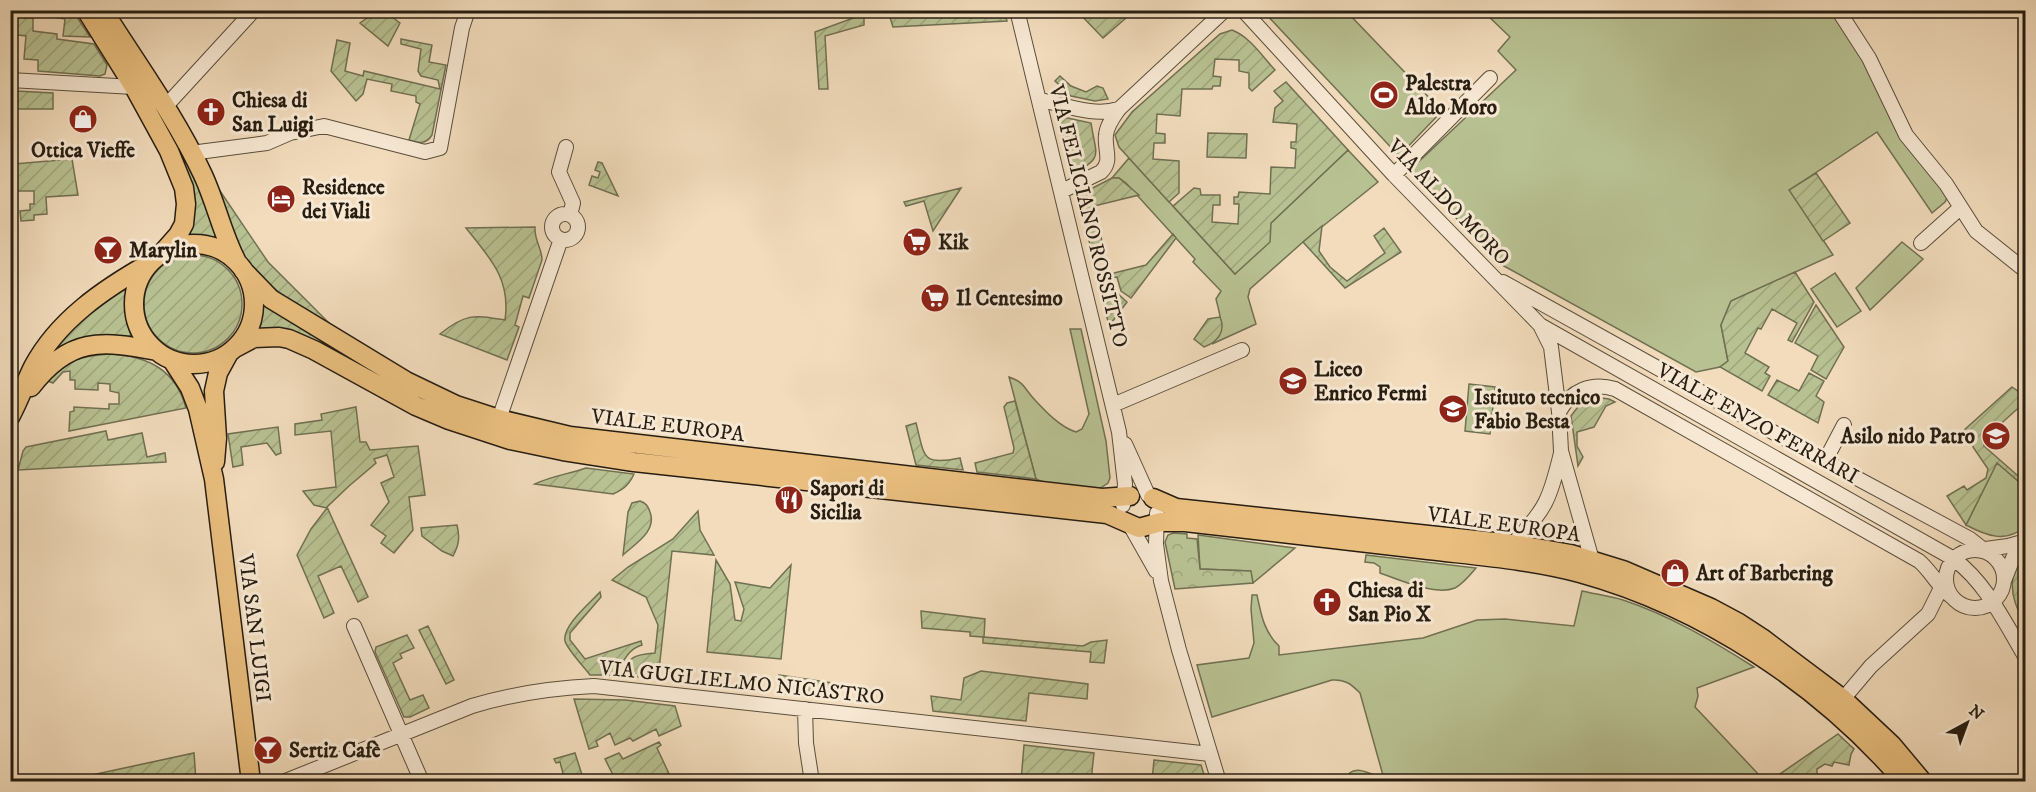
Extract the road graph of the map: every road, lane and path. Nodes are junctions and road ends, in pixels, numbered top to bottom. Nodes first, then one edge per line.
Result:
1 (86, 10) edge
2 (103, 10) edge
3 (254, 10) edge
4 (468, 10) edge
5 (1017, 10) edge
6 (1225, 10) edge
7 (1243, 10) edge
8 (1838, 10) edge
9 (1490, 78) dead end
10 (10, 80) edge
11 (134, 87) junction
12 (1040, 100) junction
13 (165, 107) junction
14 (1119, 109) junction
15 (1096, 112) junction
16 (1105, 136) junction
17 (566, 147) dead end
18 (191, 153) junction
19 (1394, 175) junction
20 (1062, 191) junction
21 (1960, 208) junction
22 (1921, 243) dead end
23 (156, 258) junction
24 (241, 267) junction
25 (2025, 271) edge
26 (1490, 274) junction
27 (1540, 325) junction
28 (232, 350) junction
29 (1242, 350) dead end
30 (165, 356) junction
31 (1113, 405) junction
32 (1559, 412) junction
33 (12, 414) edge
34 (500, 419) junction
35 (1844, 425) dead end
36 (1119, 432) junction
37 (1561, 451) junction
38 (1825, 461) junction
39 (214, 479) junction
40 (1139, 510) junction
41 (2025, 541) edge
42 (1513, 544) junction
43 (1983, 551) junction
44 (1954, 558) junction
45 (1522, 562) junction
46 (1586, 566) junction
47 (1161, 581) junction
48 (2003, 583) junction
49 (1947, 588) junction
50 (1992, 602) junction
51 (1964, 606) junction
52 (1928, 614) junction
53 (354, 626) dead end
54 (2025, 658) edge
55 (1843, 699) junction
56 (805, 709) junction
57 (400, 735) junction
58 (1210, 754) junction
59 (251, 782) edge
60 (283, 782) edge
61 (422, 782) edge
62 (812, 782) edge
63 (1219, 782) edge
64 (1904, 782) edge
65 (1923, 782) edge

1 - 11 main road
2 - 13 main road
3 - 13 street
4 - 18 street
5 - 12 street, VIA FELICIANO ROSSITTO
6 - 14 street
7 - 19 street, VIA ALDO MORO
8 - 21 street
9 - 19 street
10 - 11 street
11 - 23 main road
12 - 15 street
12 - 20 street, VIA FELICIANO ROSSITTO
13 - 18 main road
14 - 15 street
14 - 16 street
15 - 16 street
16 - 20 street
17 - 34 street
18 - 24 main road
19 - 26 street, VIA ALDO MORO
20 - 31 street, VIA FELICIANO ROSSITTO
21 - 22 street
21 - 25 street
23 - 24 main road
23 - 30 main road
23 - 33 main road
24 - 28 main road
24 - 34 main road, VIALE EUROPA
26 - 27 street, VIA ALDO MORO
26 - 38 street
27 - 32 street, VIA ALDO MORO
27 - 44 street, VIALE ENZO FERRARI
28 - 30 main road
28 - 39 main road
28 - 40 main road, VIALE EUROPA
29 - 31 street
30 - 33 main road
30 - 39 main road
31 - 36 street, VIA FELICIANO ROSSITTO
32 - 37 street, VIA ALDO MORO
32 - 49 street
34 - 40 main road, VIALE EUROPA
35 - 38 street
36 - 40 street
36 - 40 street
37 - 42 street
37 - 46 street
38 - 43 street
39 - 59 main road, VIA SAN LUIGI
40 - 42 main road, VIALE EUROPA
40 - 45 main road, VIALE EUROPA
40 - 47 street
40 - 47 street
41 - 43 street
41 - 48 street
42 - 45 street
42 - 46 main road, VIALE EUROPA
43 - 44 street
43 - 48 street
44 - 49 street
44 - 50 street, VIALE ENZO FERRARI
45 - 46 main road, VIALE EUROPA
46 - 55 main road, VIALE EUROPA
46 - 64 main road, VIALE EUROPA
47 - 58 street
48 - 50 street
49 - 51 street
49 - 52 street
50 - 51 street
50 - 54 street, VIALE ENZO FERRARI
51 - 52 street
52 - 55 street
53 - 57 street
55 - 65 main road, VIALE EUROPA
56 - 57 street, VIA GUGLIELMO NICASTRO
56 - 58 street, VIA GUGLIELMO NICASTRO
56 - 62 street
57 - 60 street, VIA GUGLIELMO NICASTRO
57 - 61 street
58 - 63 street

